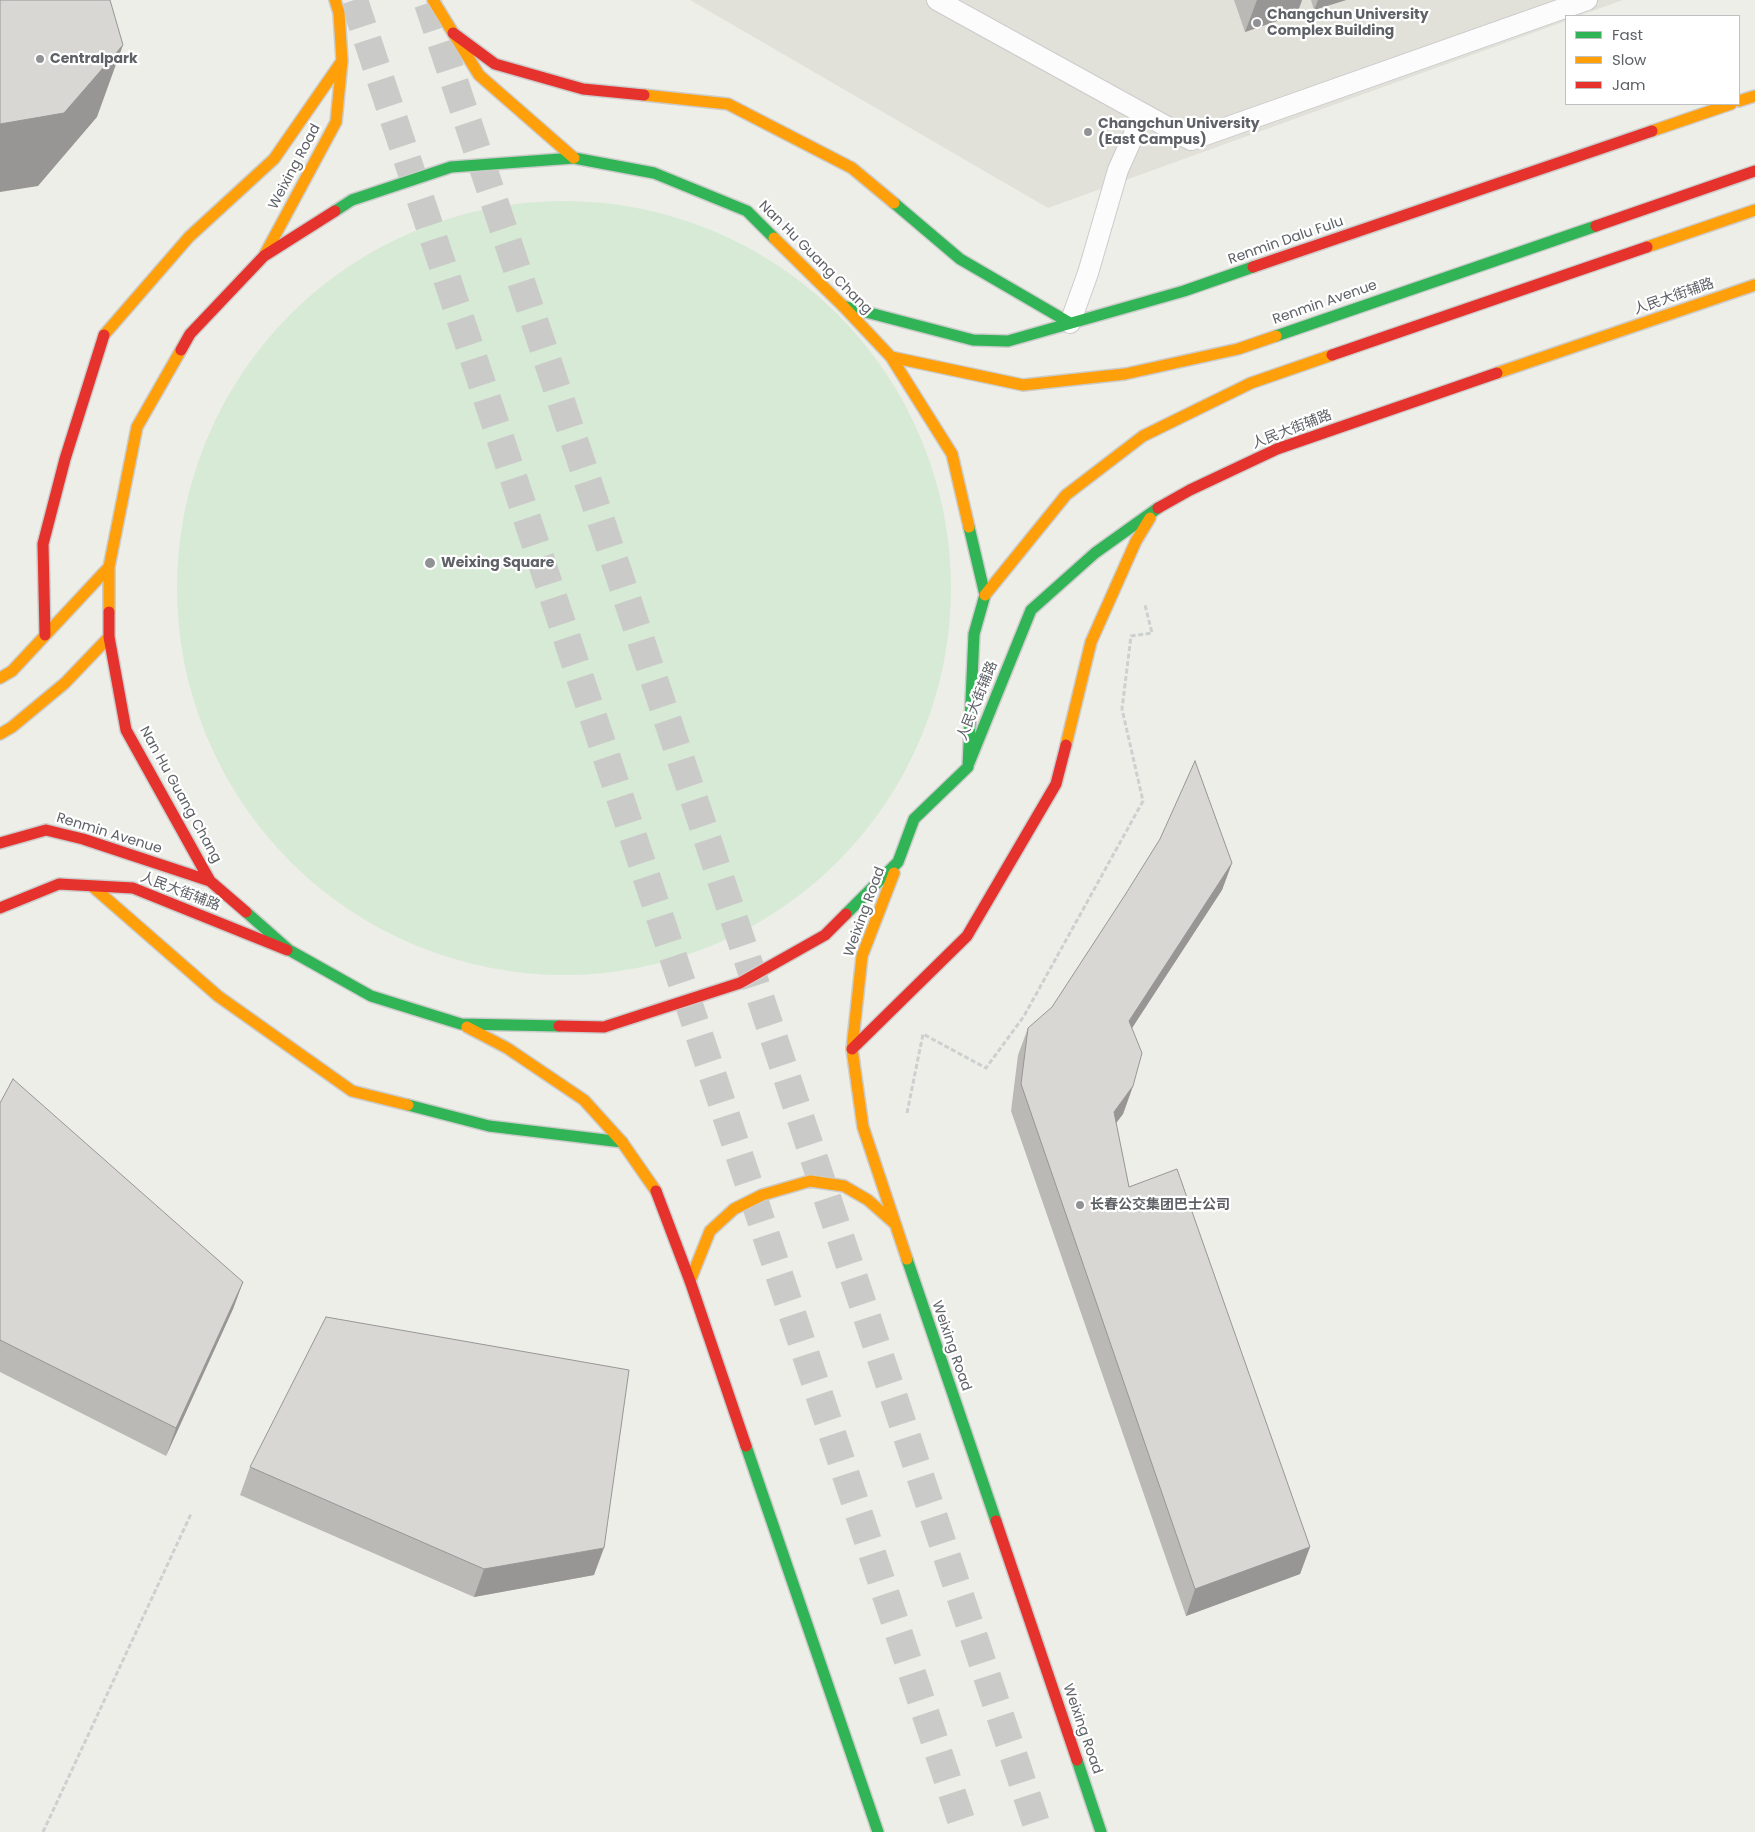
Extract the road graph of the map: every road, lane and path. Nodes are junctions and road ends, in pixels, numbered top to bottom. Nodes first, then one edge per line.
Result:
1 (335, 0) edge
2 (433, 0) edge
3 (937, 0) edge
4 (1587, 0) edge
5 (453, 32) junction
6 (342, 61) junction
7 (1755, 96) edge
8 (1740, 101) edge
9 (1728, 105) edge
10 (1143, 114) junction
11 (574, 158) junction
12 (1755, 171) edge
13 (1755, 210) edge
14 (264, 256) junction
15 (1755, 285) edge
16 (843, 306) junction
17 (1070, 323) junction
18 (891, 357) junction
19 (1156, 509) junction
20 (109, 567) junction
21 (985, 595) junction
22 (1143, 599) dead end
23 (45, 635) junction
24 (109, 637) junction
25 (0, 678) edge
26 (0, 734) edge
27 (968, 767) junction
28 (0, 843) edge
29 (898, 862) junction
30 (210, 881) junction
31 (92, 886) junction
32 (0, 908) edge
33 (289, 950) junction
34 (461, 1024) junction
35 (852, 1048) junction
36 (907, 1113) dead end
37 (622, 1142) junction
38 (894, 1223) junction
39 (690, 1281) junction
40 (191, 1514) dead end
41 (43, 1832) edge
42 (878, 1832) edge
43 (1101, 1832) edge

1 - 6 main road, Weixing Road
2 - 5 main road
3 - 10 lane
4 - 10 lane
5 - 11 main road
5 - 17 main road
6 - 14 main road, Weixing Road
6 - 23 main road
7 - 8 main road
9 - 17 main road, Renmin Dalu Fulu
10 - 17 lane
11 - 14 main road, Nan Hu Guang Chang
11 - 16 main road, Nan Hu Guang Chang
12 - 18 main road, Renmin Avenue
13 - 21 main road
14 - 20 main road, Nan Hu Guang Chang
15 - 19 main road, 人民大街辅路
16 - 17 main road, Renmin Dalu Fulu
16 - 18 main road, Nan Hu Guang Chang
18 - 21 main road, Nan Hu Guang Chang
19 - 27 main road, 人民大街辅路
19 - 35 main road
20 - 23 main road
20 - 24 main road, Nan Hu Guang Chang
21 - 27 main road, Nan Hu Guang Chang
22 - 36 path
23 - 25 main road
24 - 26 main road
24 - 30 main road, Nan Hu Guang Chang
27 - 29 main road, Nan Hu Guang Chang
28 - 30 main road, Renmin Avenue
29 - 34 main road, Nan Hu Guang Chang
29 - 35 main road, Weixing Road
30 - 33 main road, Nan Hu Guang Chang
31 - 32 main road, 人民大街辅路
31 - 33 main road, 人民大街辅路
31 - 37 main road
33 - 34 main road, Nan Hu Guang Chang
34 - 37 main road
35 - 38 main road, Weixing Road
37 - 39 main road
38 - 39 main road
38 - 43 main road, Weixing Road
39 - 42 main road
40 - 41 path

